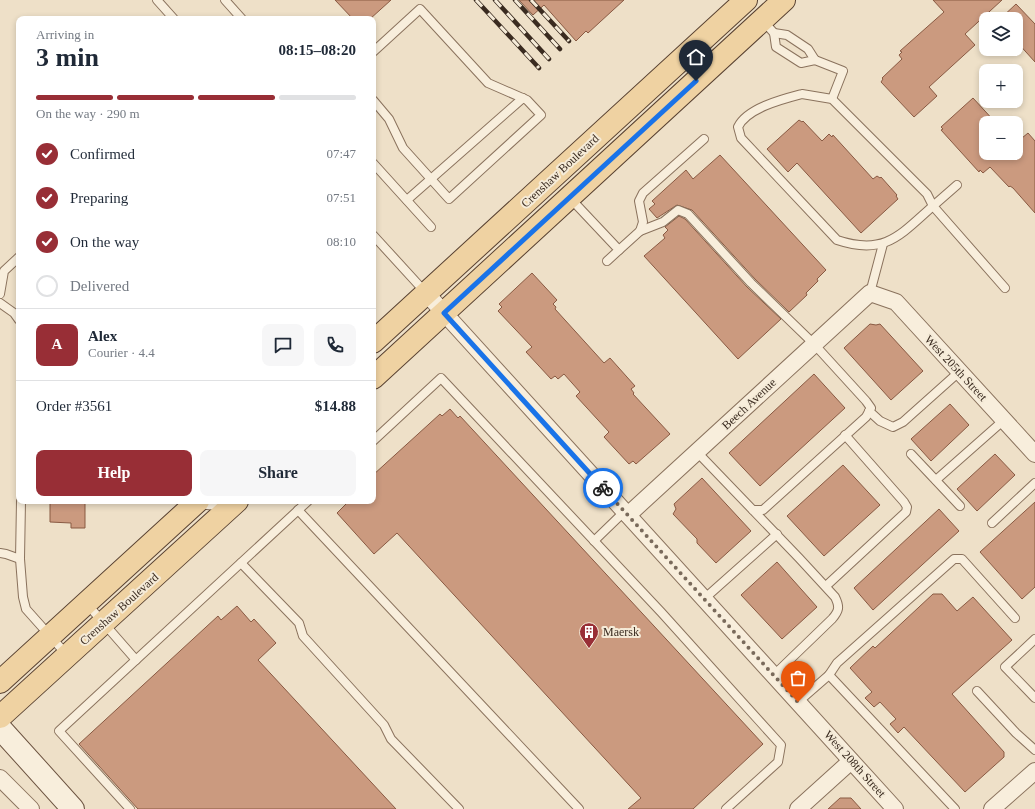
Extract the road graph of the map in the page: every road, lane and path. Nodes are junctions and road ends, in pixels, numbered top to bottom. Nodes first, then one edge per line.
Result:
1 (157, 0) edge
2 (225, 0) edge
3 (746, 0) edge
4 (784, 0) edge
5 (171, 16) edge
6 (239, 16) edge
7 (768, 26) junction
8 (376, 49) edge
9 (815, 60) junction
10 (523, 98) junction
11 (832, 99) junction
12 (376, 104) edge
13 (704, 139) dead end
14 (376, 166) edge
15 (431, 179) junction
16 (957, 185) dead end
17 (569, 198) junction
18 (407, 200) junction
19 (933, 206) junction
20 (431, 227) dead end
21 (640, 231) junction
22 (376, 238) edge
23 (883, 244) junction
24 (619, 250) junction
25 (16, 260) edge
26 (607, 261) dead end
27 (1005, 288) dead end
28 (426, 293) junction
29 (870, 293) junction
30 (0, 294) edge
31 (0, 303) edge
32 (444, 313) junction
33 (16, 316) edge
34 (376, 339) edge
35 (814, 344) junction
36 (959, 372) junction
37 (376, 375) edge
38 (869, 411) junction
39 (1004, 420) junction
40 (845, 436) junction
41 (376, 438) edge
42 (697, 452) junction
43 (911, 454) dead end
44 (1035, 454) edge
45 (936, 480) junction
46 (1035, 484) edge
47 (21, 504) edge
48 (194, 504) edge
49 (231, 504) edge
50 (305, 504) edge
51 (960, 506) dead end
52 (298, 510) junction
53 (753, 510) junction
54 (626, 513) junction
55 (992, 523) dead end
56 (776, 534) junction
57 (594, 541) junction
58 (0, 553) edge
59 (20, 559) junction
60 (241, 563) junction
61 (826, 586) junction
62 (704, 599) junction
63 (86, 603) junction
64 (1015, 618) dead end
65 (103, 623) junction
66 (50, 636) junction
67 (1035, 639) edge
68 (68, 656) junction
69 (136, 660) junction
70 (829, 674) junction
71 (774, 675) junction
72 (0, 682) edge
73 (977, 691) dead end
74 (1035, 698) edge
75 (798, 702) junction
76 (0, 717) edge
77 (0, 728) edge
78 (1035, 750) edge
79 (851, 761) junction
80 (1035, 771) edge
81 (0, 778) edge
82 (31, 809) edge
83 (74, 809) edge
84 (130, 809) edge
85 (459, 809) edge
86 (580, 809) edge
87 (726, 809) edge
88 (798, 809) edge
89 (895, 809) edge
90 (955, 809) edge
91 (992, 809) edge

1 - 5 lane
2 - 6 lane
3 - 28 main road, Crenshaw Boulevard
4 - 7 main road
7 - 9 lane
7 - 9 lane
7 - 17 main road
8 - 10 lane
9 - 11 lane
10 - 15 lane
10 - 15 lane
11 - 19 lane
11 - 23 lane
12 - 15 lane
13 - 21 lane
14 - 18 lane
15 - 18 lane
16 - 19 lane
17 - 24 lane
17 - 32 main road
18 - 20 lane
19 - 23 lane
19 - 27 lane
21 - 24 lane
21 - 35 lane
22 - 28 lane
23 - 29 lane
24 - 26 lane
25 - 30 lane
28 - 32 street, West 208th Street
28 - 34 main road, Crenshaw Boulevard
29 - 35 street, Beech Avenue
29 - 36 street, West 205th Street
31 - 33 lane
32 - 37 main road
32 - 54 street, West 208th Street
35 - 38 lane
35 - 42 street, Beech Avenue
36 - 38 lane
36 - 39 street, West 205th Street
38 - 40 lane
39 - 44 street, West 205th Street
39 - 45 lane
40 - 53 lane
40 - 61 lane
41 - 57 lane
42 - 53 lane
42 - 54 street, Beech Avenue
43 - 45 lane
45 - 51 lane
46 - 55 lane
47 - 59 lane
48 - 63 main road
49 - 65 main road, Crenshaw Boulevard
50 - 52 lane
52 - 60 lane
52 - 86 lane
53 - 56 lane
54 - 57 lane
54 - 62 street, West 208th Street
56 - 61 lane
56 - 62 lane
57 - 87 lane
58 - 59 lane
59 - 66 lane
60 - 69 lane
60 - 85 lane
61 - 71 lane
62 - 71 street, West 208th Street
63 - 65 lane
63 - 66 main road
64 - 70 lane
65 - 68 main road, Crenshaw Boulevard
65 - 69 lane
66 - 68 lane
66 - 72 main road
67 - 74 lane
68 - 76 main road, Crenshaw Boulevard
69 - 84 lane
70 - 75 lane
70 - 90 lane
71 - 75 street, West 208th Street
73 - 78 lane
75 - 79 street, West 208th Street
77 - 83 street
79 - 88 street
79 - 89 street, West 208th Street
80 - 91 street
81 - 82 street

